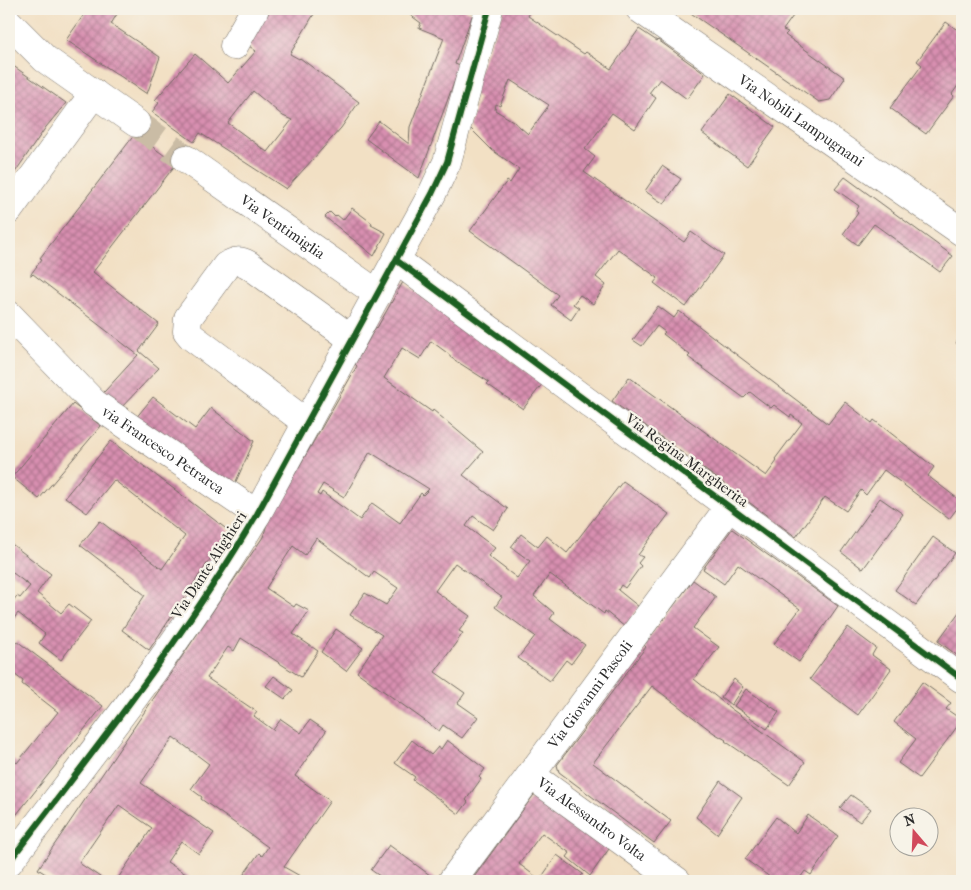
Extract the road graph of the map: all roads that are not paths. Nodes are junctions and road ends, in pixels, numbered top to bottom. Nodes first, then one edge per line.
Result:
1 (254, 9) edge
2 (489, 9) edge
3 (640, 9) edge
4 (9, 23) edge
5 (234, 46) dead end
6 (94, 93) junction
7 (136, 123) tunnel mouth
8 (186, 159) tunnel mouth
9 (9, 210) edge
10 (962, 232) edge
11 (396, 260) junction
12 (378, 294) junction
13 (9, 315) edge
14 (352, 339) junction
15 (307, 422) junction
16 (729, 507) junction
17 (257, 514) junction
18 (962, 679) edge
19 (531, 775) junction
20 (9, 862) edge
21 (452, 881) edge
22 (677, 881) edge

1 - 5 street
2 - 11 street, Via Dante Alighieri
3 - 10 street, Via Nobili Lampugnani
4 - 6 street
6 - 7 street
6 - 9 street
8 - 12 street, Via Ventimiglia
11 - 12 street, Via Dante Alighieri
11 - 16 street, Via Regina Margherita
12 - 14 street, Via Dante Alighieri
13 - 17 street, via Francesco Petrarca
14 - 15 street, Via Dante Alighieri
14 - 15 street
15 - 17 street, Via Dante Alighieri
16 - 18 street, Via Regina Margherita
16 - 19 street, Via Giovanni Pascoli
17 - 20 street, Via Dante Alighieri
19 - 21 street, Via Giovanni Pascoli
19 - 22 street, Via Alessandro Volta

